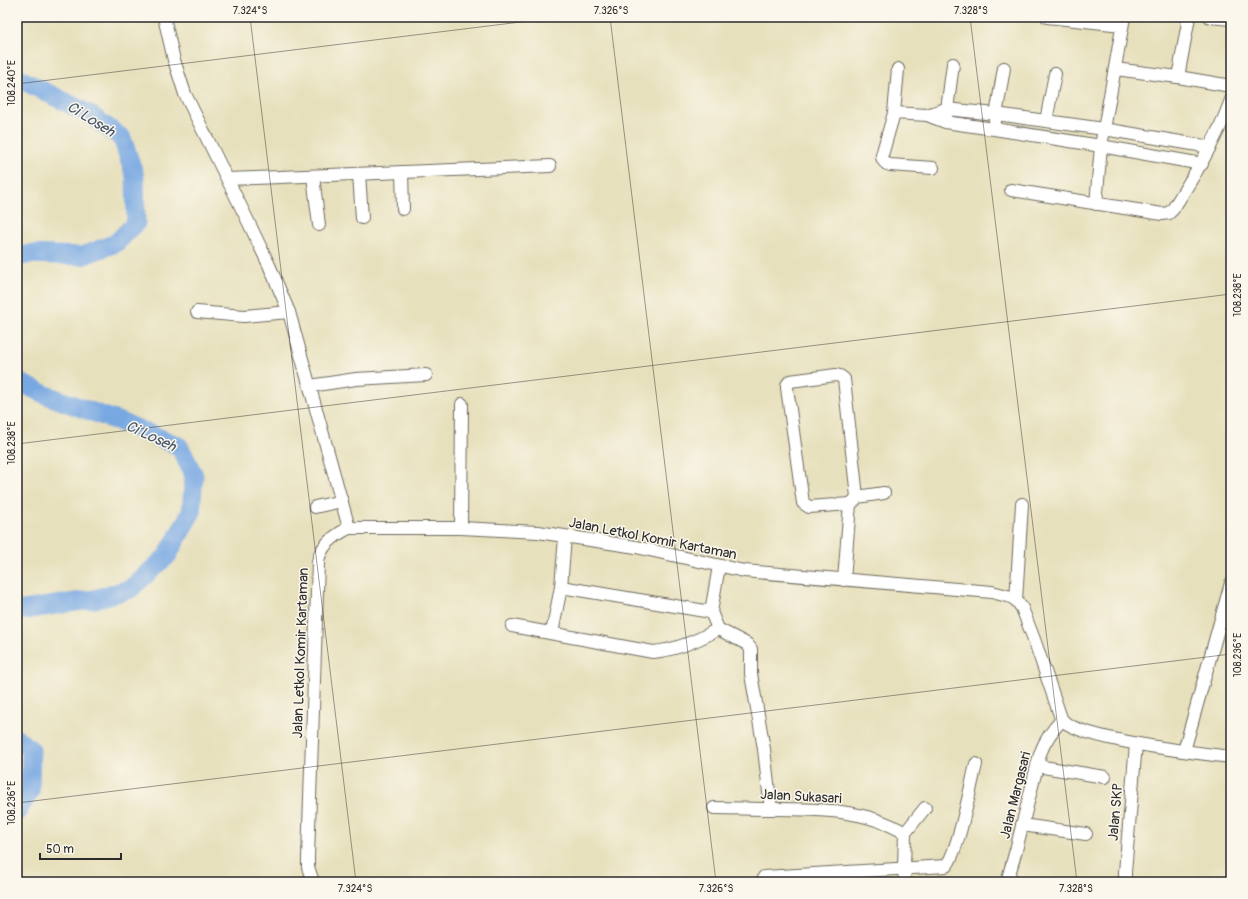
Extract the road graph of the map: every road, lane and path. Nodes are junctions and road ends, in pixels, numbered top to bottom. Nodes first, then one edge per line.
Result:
1 (164, 17) edge
2 (1047, 17) edge
3 (1189, 17) edge
4 (1210, 17) edge
5 (1231, 19) edge
6 (1123, 21) edge
7 (953, 64) dead end
8 (1004, 68) dead end
9 (898, 69) dead end
10 (1115, 69) junction
11 (1054, 74) dead end
12 (1178, 77) junction
13 (1231, 86) edge
14 (1231, 100) edge
15 (946, 109) junction
16 (894, 113) junction
17 (996, 114) junction
18 (928, 115) junction
19 (1046, 121) junction
20 (945, 122) junction
21 (994, 128) junction
22 (1104, 129) junction
23 (1101, 146) junction
24 (1210, 147) junction
25 (1202, 164) junction
26 (550, 166) dead end
27 (933, 168) dead end
28 (402, 172) junction
29 (359, 174) junction
30 (313, 176) junction
31 (228, 179) junction
32 (1011, 190) dead end
33 (1096, 204) junction
34 (403, 209) dead end
35 (362, 218) dead end
36 (319, 225) dead end
37 (198, 312) dead end
38 (289, 312) junction
39 (426, 375) dead end
40 (310, 386) junction
41 (462, 404) dead end
42 (884, 493) dead end
43 (342, 500) junction
44 (853, 500) junction
45 (1022, 504) dead end
46 (315, 507) dead end
47 (349, 528) junction
48 (461, 528) junction
49 (565, 537) junction
50 (719, 566) junction
51 (844, 580) junction
52 (1231, 583) edge
53 (561, 587) junction
54 (1016, 600) junction
55 (711, 612) junction
56 (512, 626) dead end
57 (718, 629) junction
58 (552, 633) junction
59 (1062, 720) junction
60 (1136, 744) junction
61 (1184, 751) junction
62 (1231, 757) edge
63 (976, 764) dead end
64 (1037, 766) junction
65 (1105, 777) dead end
66 (714, 808) dead end
67 (925, 808) dead end
68 (771, 809) junction
69 (1022, 825) junction
70 (905, 833) junction
71 (1086, 834) dead end
72 (904, 868) junction
73 (764, 877) dead end
74 (313, 882) edge
75 (905, 882) edge
76 (1007, 882) edge
77 (1126, 882) edge

1 - 31 street
2 - 6 street
3 - 12 street
4 - 5 street
6 - 10 street
7 - 15 street
8 - 17 street
9 - 16 street
10 - 12 street
10 - 22 street
11 - 19 street
12 - 13 street
14 - 24 street
15 - 17 street
15 - 18 street
15 - 20 street
16 - 18 street
16 - 27 street
17 - 19 street
17 - 21 street
18 - 20 street
19 - 22 street
20 - 21 street
21 - 23 street
22 - 23 street
22 - 24 street
23 - 25 street
23 - 33 street
24 - 25 street
25 - 33 street
26 - 28 street
28 - 29 street
28 - 34 street
29 - 30 street
29 - 35 street
30 - 31 street
30 - 36 street
31 - 38 street
32 - 33 street
37 - 38 street
38 - 40 street
39 - 40 street
40 - 43 street
41 - 48 street
42 - 44 street
43 - 46 street
43 - 47 street
44 - 44 street
44 - 51 street
45 - 54 street
47 - 48 street, Jalan Letkol Komir Kartaman
47 - 74 street, Jalan Letkol Komir Kartaman
48 - 49 street, Jalan Letkol Komir Kartaman
49 - 50 street, Jalan Letkol Komir Kartaman
49 - 53 street
50 - 51 street, Jalan Letkol Komir Kartaman
50 - 55 street
51 - 54 street, Jalan Letkol Komir Kartaman
52 - 61 street
53 - 55 street
53 - 58 street
54 - 59 street
55 - 57 street
56 - 58 street
57 - 58 street
57 - 68 street
59 - 60 street
59 - 64 street, Jalan Margasari
60 - 61 street
60 - 77 street, Jalan SKP
61 - 62 street
63 - 72 street
64 - 65 street
64 - 69 street, Jalan Margasari
66 - 68 street, Jalan Sukasari
67 - 70 street
68 - 70 street, Jalan Sukasari
69 - 71 street
69 - 76 street, Jalan Margasari
70 - 72 street
72 - 73 street
72 - 75 street

